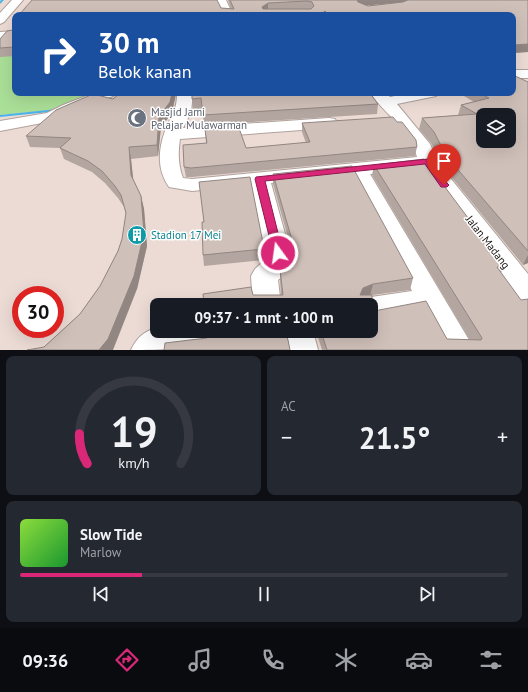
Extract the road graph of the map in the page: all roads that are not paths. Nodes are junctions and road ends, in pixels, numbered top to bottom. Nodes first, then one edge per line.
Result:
1 (9, 0) edge
2 (18, 0) edge
3 (220, 0) edge
4 (0, 10) edge
5 (226, 12) edge
6 (0, 20) edge
7 (12, 34) edge
8 (0, 35) edge
9 (516, 74) edge
10 (528, 74) edge
11 (100, 96) edge
12 (185, 96) edge
13 (418, 96) edge
14 (381, 105) edge
15 (347, 122) edge
16 (0, 126) edge
17 (173, 134) junction
18 (428, 162) junction
19 (357, 169) junction
20 (260, 179) junction
21 (528, 294) edge
22 (266, 298) edge
23 (430, 299) junction
24 (378, 308) edge
25 (165, 338) edge
26 (300, 338) edge
27 (146, 350) edge
28 (303, 350) edge
29 (460, 350) edge

1 - 4 street
2 - 6 street
3 - 5 street
7 - 8 street
9 - 10 street
11 - 16 street
12 - 17 street
13 - 14 street
14 - 18 street, Jalan Madang
15 - 17 street
17 - 20 street
18 - 19 street
18 - 21 street, Jalan Madang
19 - 20 street
19 - 23 street
20 - 22 street
23 - 24 street
23 - 29 street
25 - 27 street
26 - 28 street

